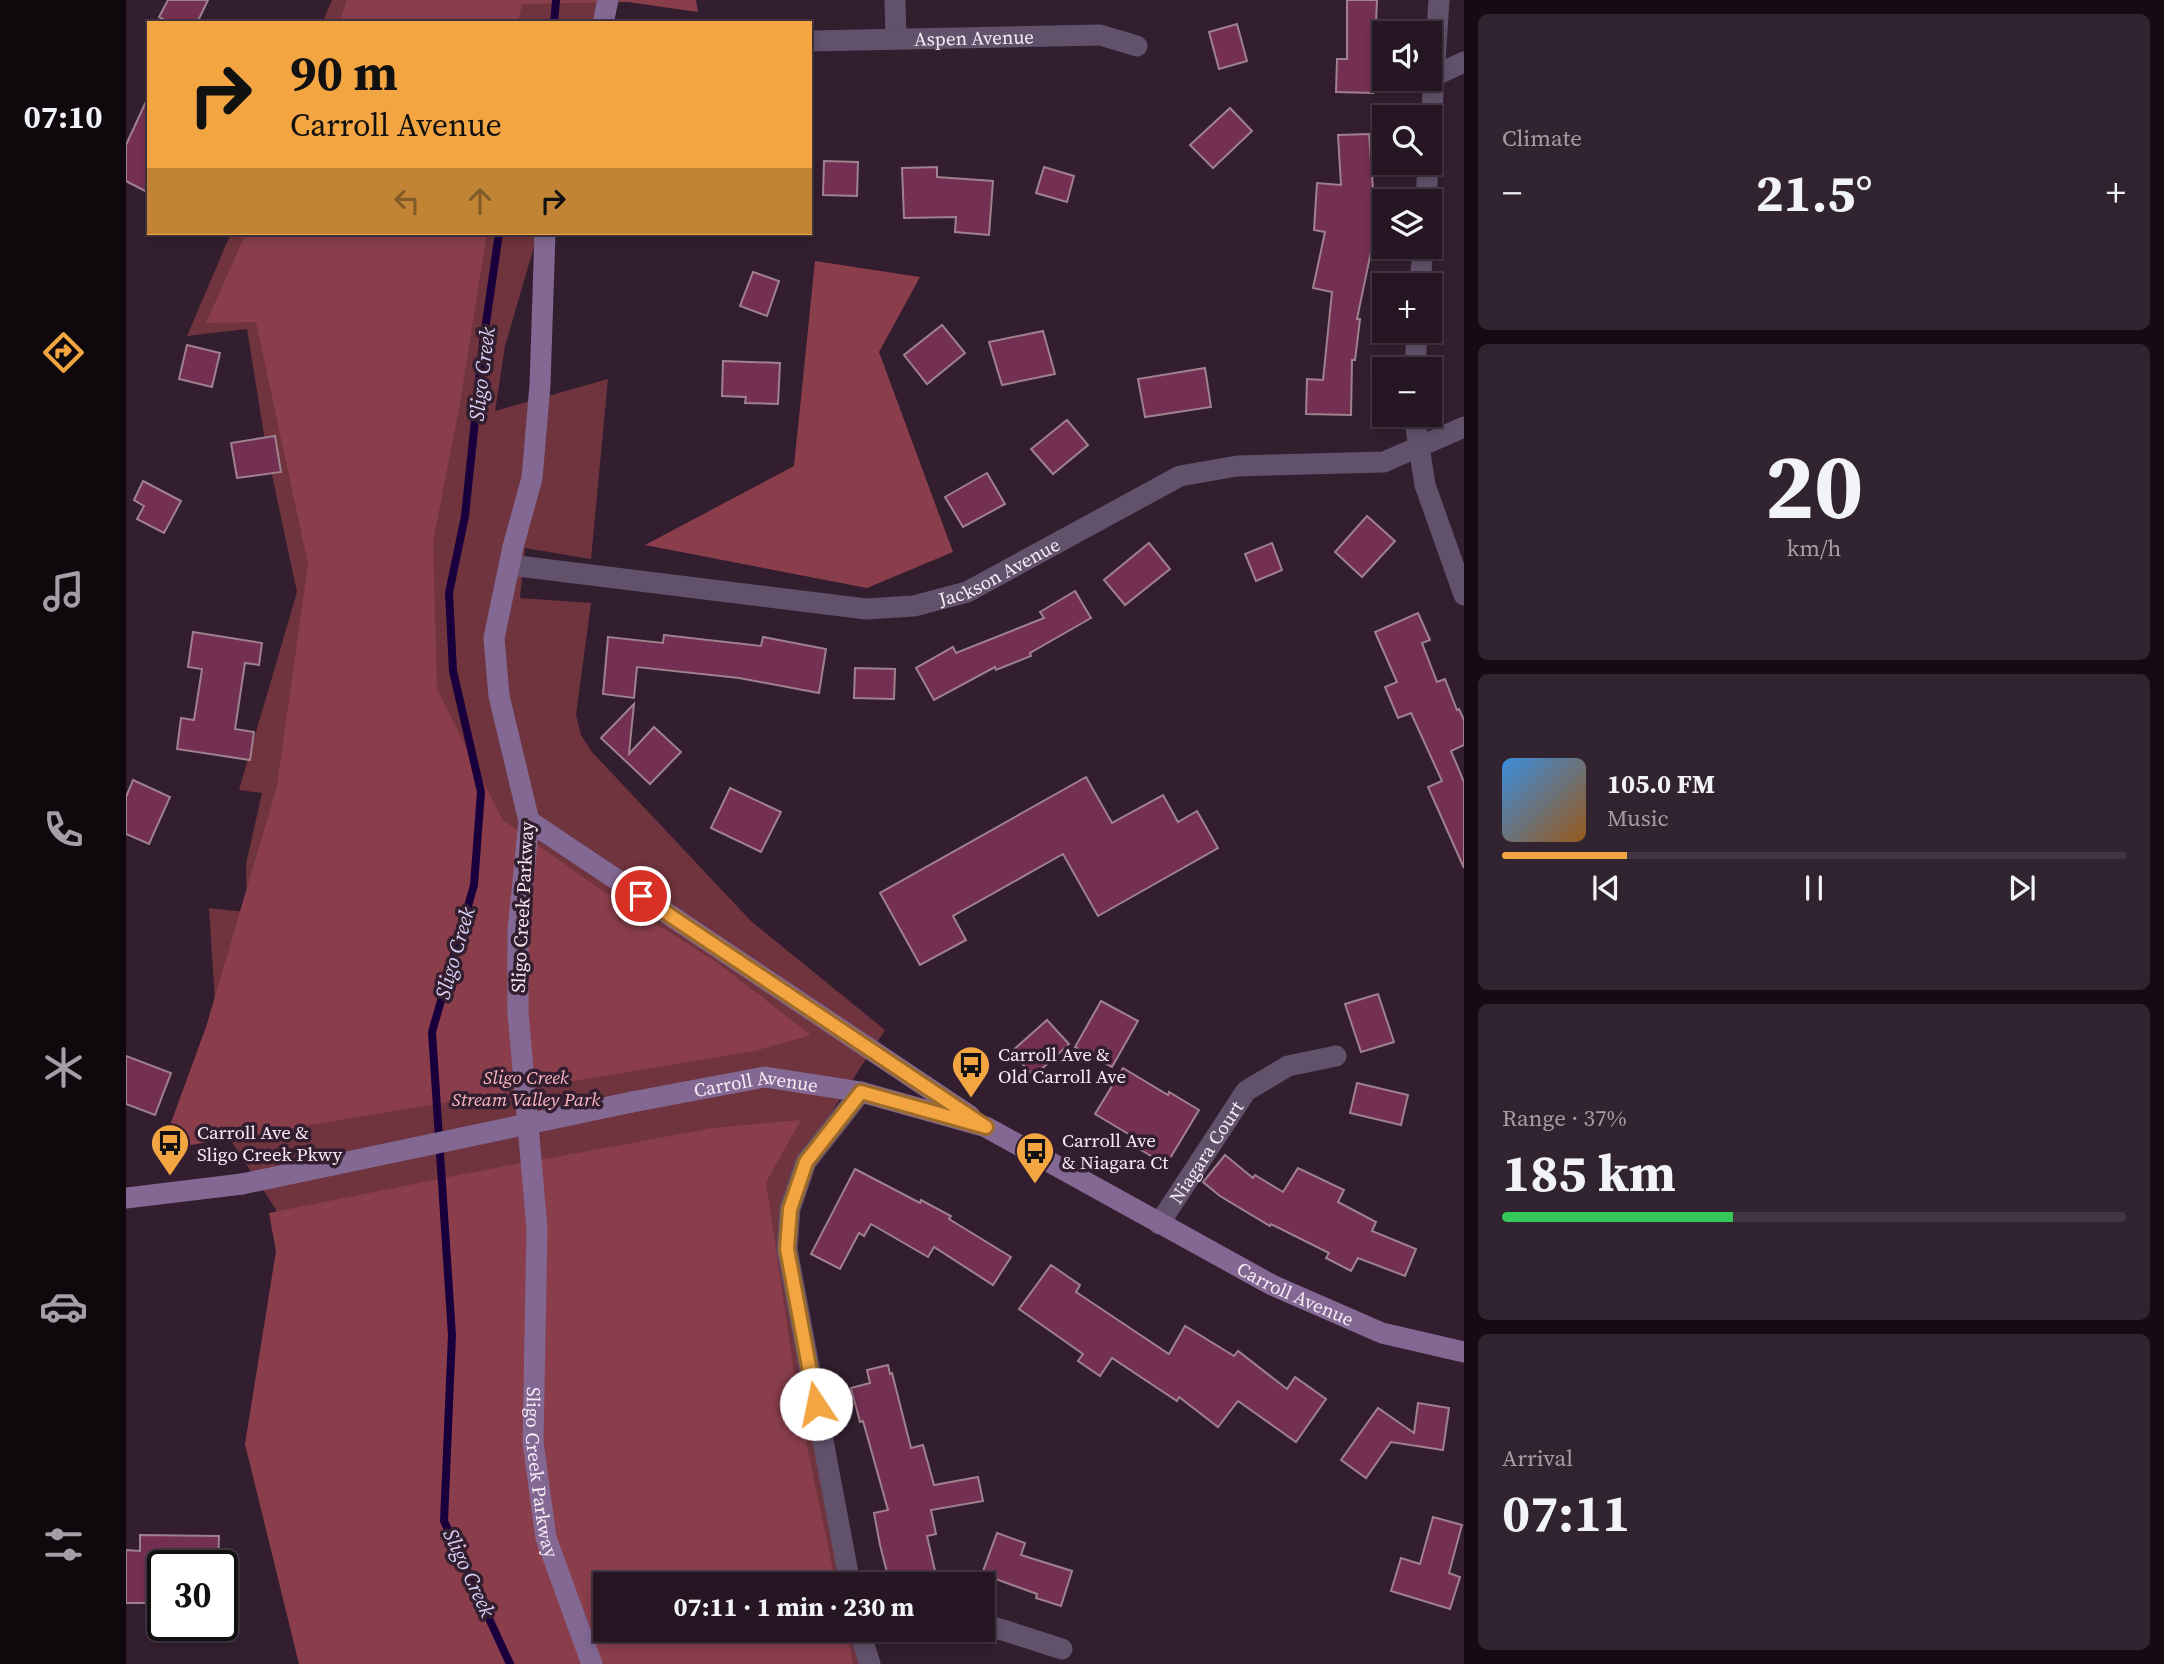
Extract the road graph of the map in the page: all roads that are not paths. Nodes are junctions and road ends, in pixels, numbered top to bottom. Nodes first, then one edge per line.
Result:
1 (608, 0) edge
2 (895, 0) edge
3 (1439, 0) edge
4 (603, 21) edge
5 (1438, 21) edge
6 (896, 39) junction
7 (812, 41) edge
8 (1137, 46) dead end
9 (1464, 62) edge
10 (1442, 72) edge
11 (545, 235) edge
12 (1417, 427) edge
13 (1464, 427) edge
14 (1421, 447) junction
15 (510, 565) junction
16 (1464, 595) edge
17 (529, 821) junction
18 (1336, 1056) dead end
19 (861, 1092) junction
20 (986, 1127) junction
21 (126, 1198) edge
22 (1159, 1224) junction
23 (1464, 1352) edge
24 (848, 1572) edge
25 (995, 1628) edge
26 (863, 1642) edge
27 (1062, 1649) dead end
28 (592, 1664) edge
29 (870, 1664) edge

1 - 4 street
2 - 6 street
3 - 5 street
6 - 7 street, Aspen Avenue
6 - 8 street, Aspen Avenue
9 - 10 street
11 - 15 street, Sligo Creek Parkway
12 - 14 street
13 - 14 street, Jackson Avenue
14 - 15 street, Jackson Avenue
14 - 16 street
15 - 17 street, Sligo Creek Parkway
17 - 20 street
17 - 28 street, Sligo Creek Parkway
18 - 22 street, Niagara Court
19 - 20 street, Carroll Avenue
19 - 21 street, Carroll Avenue, bridge
19 - 24 street
20 - 22 street, Carroll Avenue
22 - 23 street, Carroll Avenue
25 - 27 street
26 - 29 street

